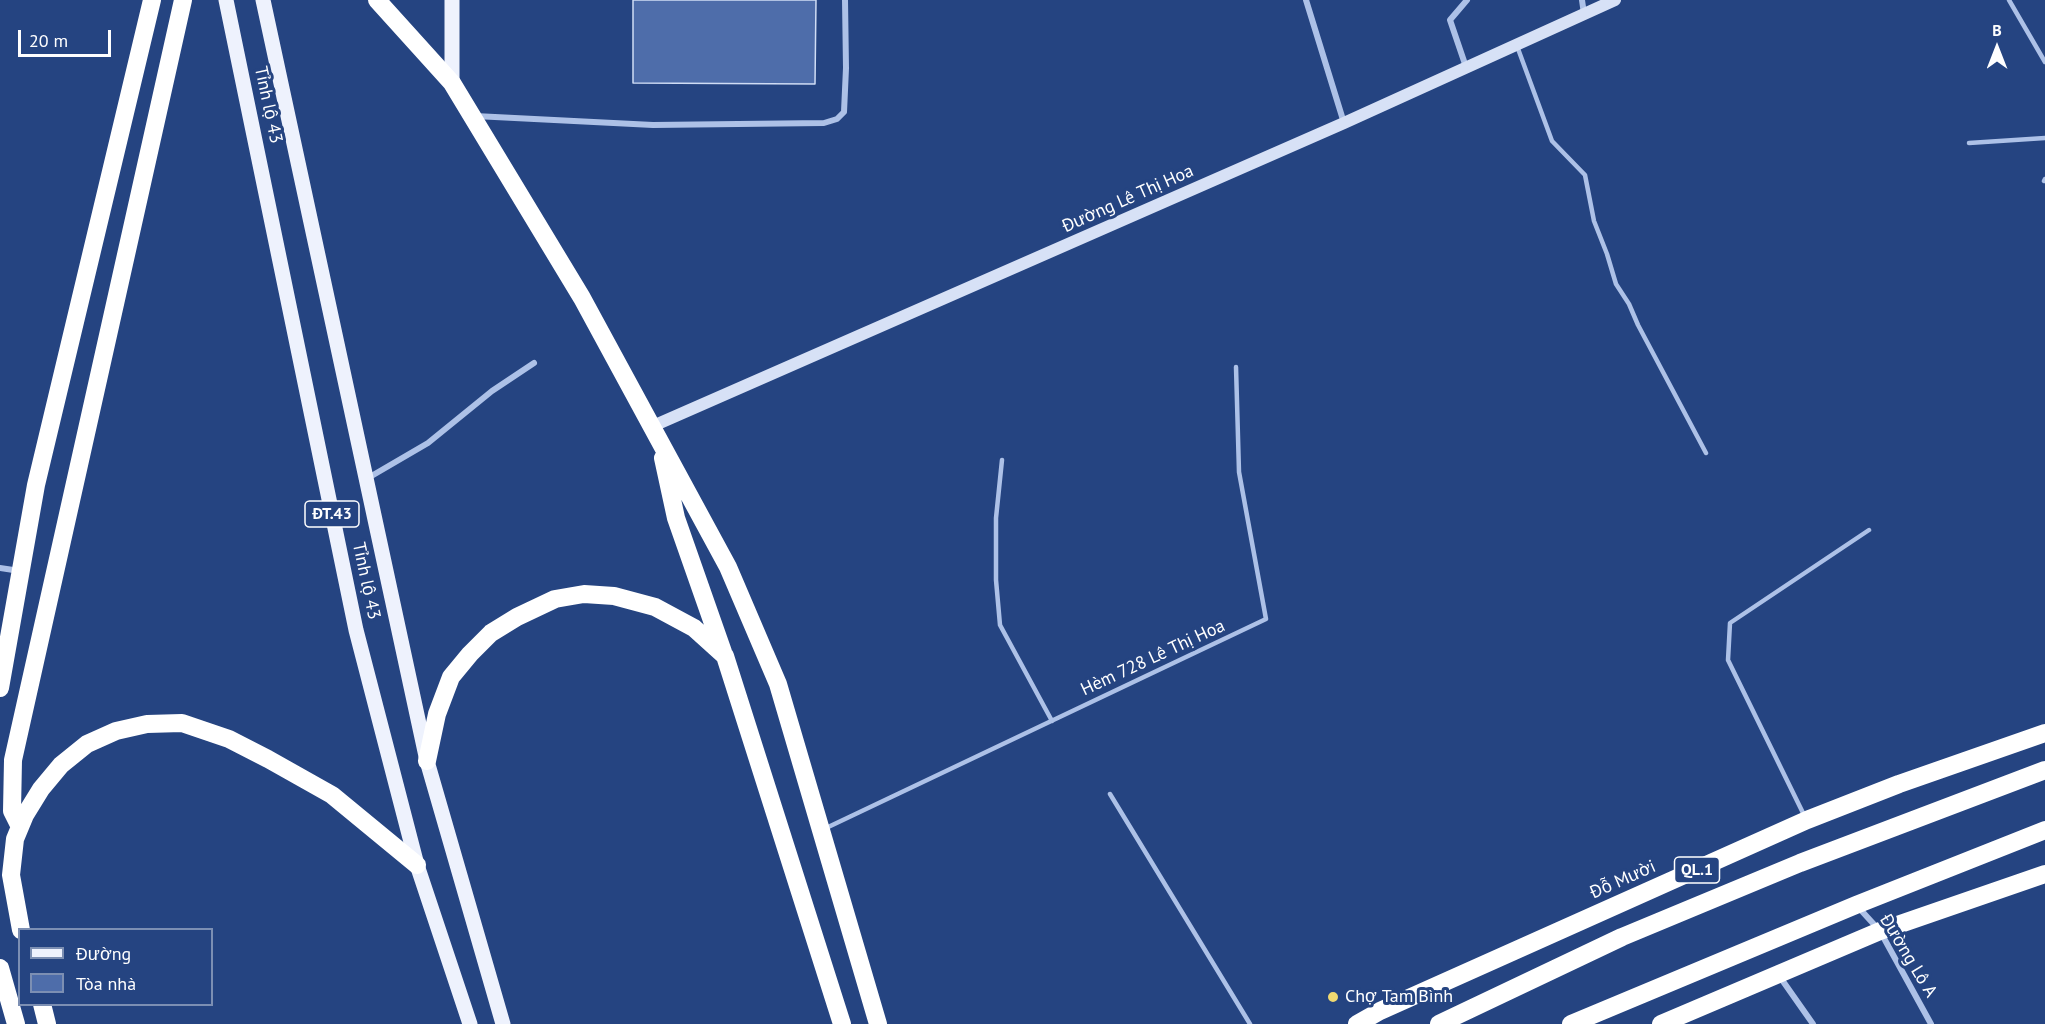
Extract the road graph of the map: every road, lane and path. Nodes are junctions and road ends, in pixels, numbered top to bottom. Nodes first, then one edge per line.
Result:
1 (152, 0) edge
2 (183, 0) edge
3 (226, 0) edge
4 (263, 0) edge
5 (377, 0) edge
6 (452, 0) edge
7 (845, 0) edge
8 (1306, 0) edge
9 (1467, 0) edge
10 (1582, 0) edge
11 (1615, 0) edge
12 (2009, 0) edge
13 (1584, 14) junction
14 (1516, 44) junction
15 (2045, 62) edge
16 (1466, 68) junction
17 (452, 84) junction
18 (471, 116) junction
19 (1344, 123) junction
20 (2045, 138) edge
21 (1969, 143) dead end
22 (534, 363) dead end
23 (1236, 368) dead end
24 (656, 433) junction
25 (1706, 453) dead end
26 (1002, 460) dead end
27 (365, 480) junction
28 (1869, 530) dead end
29 (0, 568) edge
30 (21, 571) junction
31 (724, 656) junction
32 (0, 688) edge
33 (1052, 721) junction
34 (2045, 734) edge
35 (427, 761) junction
36 (2045, 770) edge
37 (1110, 794) dead end
38 (1807, 820) junction
39 (20, 827) junction
40 (2045, 830) edge
41 (821, 831) junction
42 (417, 865) junction
43 (2045, 873) edge
44 (1856, 905) junction
45 (21, 928) edge
46 (1880, 931) junction
47 (0, 968) edge
48 (1778, 974) junction
49 (42, 1006) edge
50 (470, 1022) edge
51 (1673, 1022) edge
52 (16, 1024) edge
53 (47, 1024) edge
54 (503, 1024) edge
55 (842, 1024) edge
56 (878, 1024) edge
57 (1250, 1024) edge
58 (1357, 1024) edge
59 (1439, 1024) edge
60 (1571, 1024) edge
61 (1813, 1024) edge
62 (1931, 1024) edge

1 - 30 highway
2 - 39 highway
3 - 42 main road, Tỉnh lộ 43 / ĐT.43
4 - 27 main road, Tỉnh lộ 43 / ĐT.43
5 - 17 highway
6 - 17 main road
7 - 18 street
8 - 19 street
9 - 16 street
10 - 13 street
11 - 13 street, Đường Lê Thị Hoa
12 - 15 lane
13 - 14 street, Đường Lê Thị Hoa
14 - 16 street, Đường Lê Thị Hoa
14 - 25 lane
16 - 19 street, Đường Lê Thị Hoa
17 - 18 highway
18 - 24 highway
19 - 24 street, Đường Lê Thị Hoa
20 - 21 lane
22 - 27 street
23 - 33 lane, Hèm 728 Lê Thị Hoa
24 - 31 highway
24 - 41 highway
26 - 33 lane
27 - 35 main road, Tỉnh lộ 43 / ĐT.43
28 - 38 lane
29 - 30 street
30 - 32 highway
31 - 35 highway
31 - 55 highway
33 - 41 lane, Hèm 728 Lê Thị Hoa
34 - 38 highway, Đỗ Mười / QL.1
35 - 54 main road, Tỉnh lộ 43 / ĐT.43
36 - 59 highway, QL.1
37 - 57 lane
38 - 58 highway, Đỗ Mười / QL.1
39 - 42 highway
39 - 45 highway
40 - 44 highway
41 - 56 highway
42 - 50 main road, Tỉnh lộ 43 / ĐT.43
43 - 46 highway
44 - 46 street, Đường Lô A
44 - 60 highway
46 - 48 highway
46 - 62 street, Đường Lô A
47 - 52 highway
48 - 51 highway
48 - 61 street
49 - 53 highway

